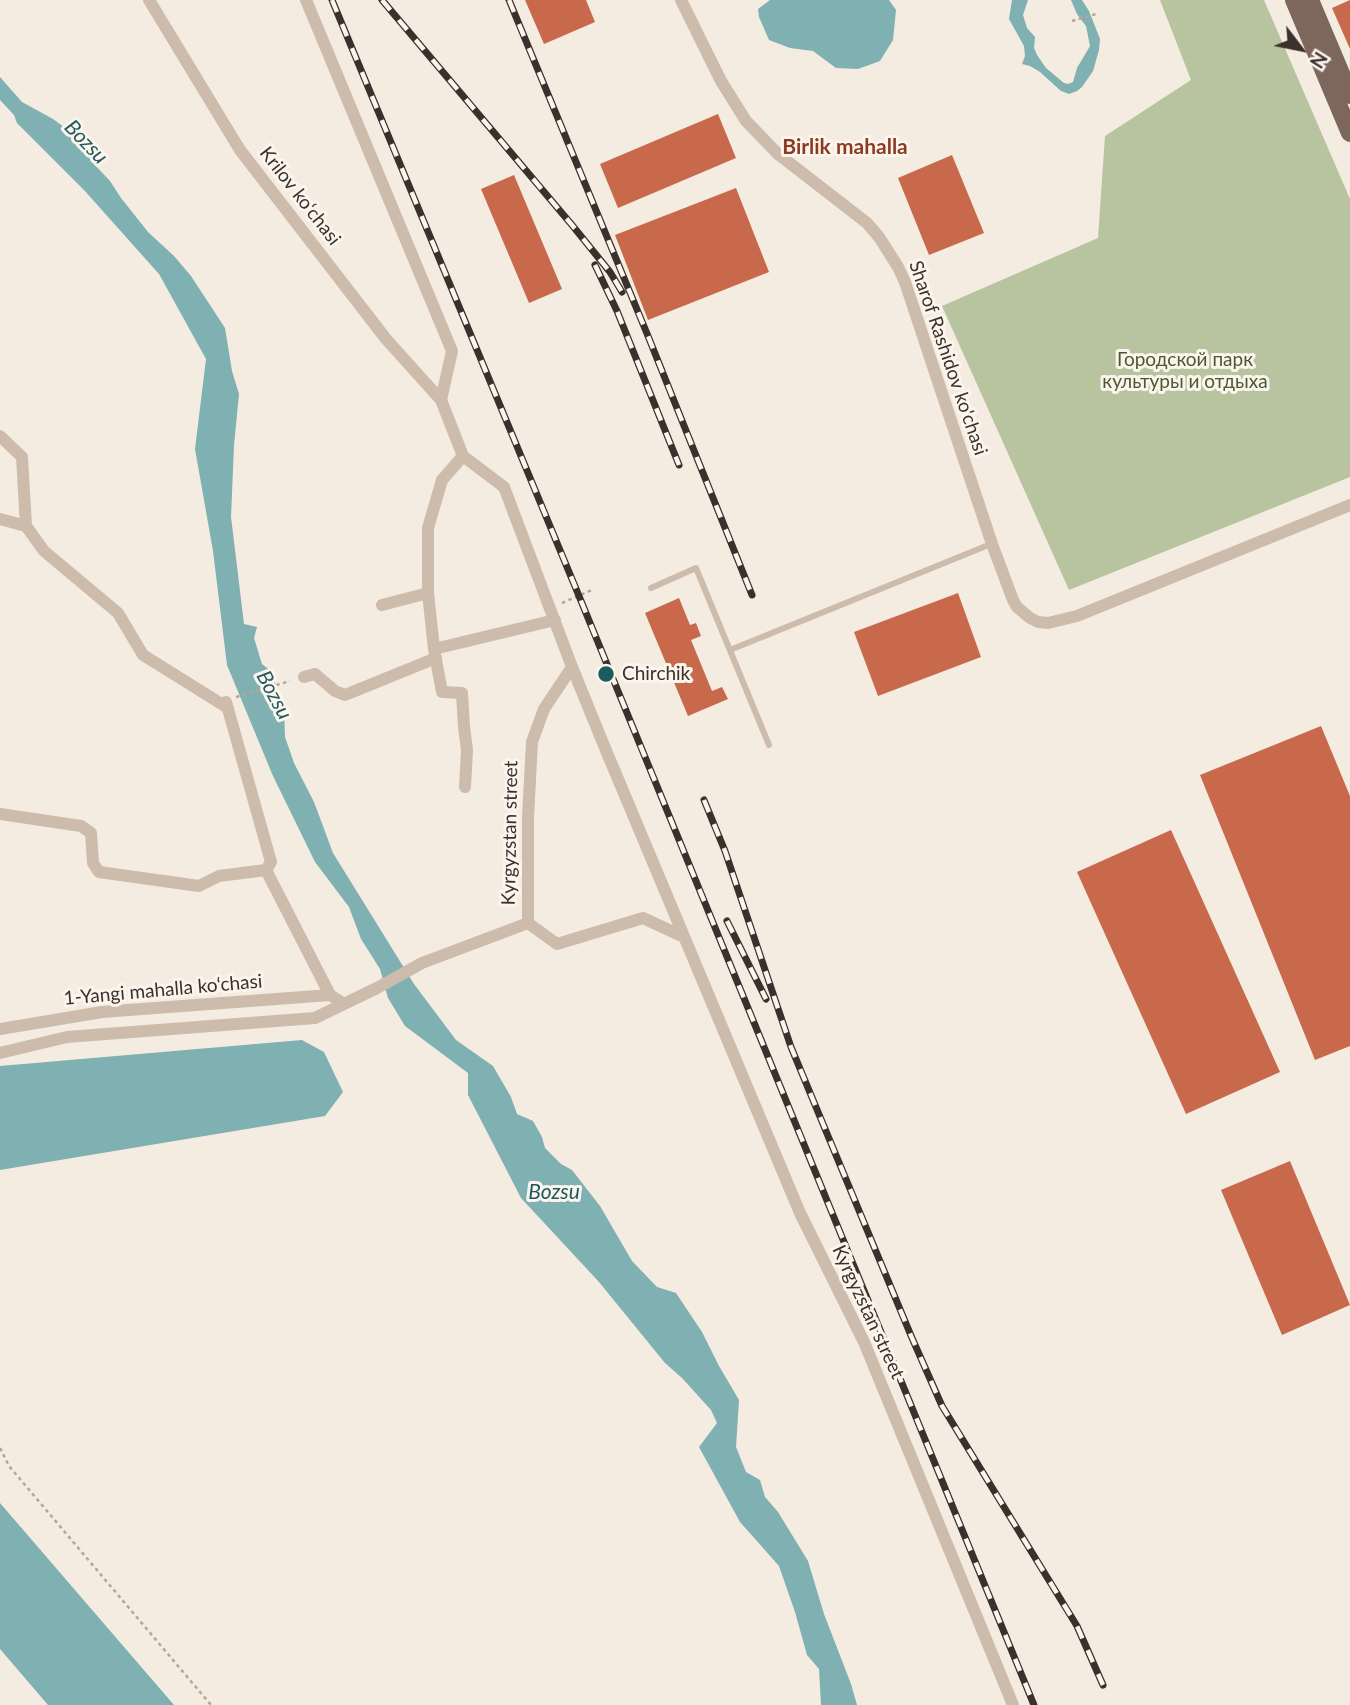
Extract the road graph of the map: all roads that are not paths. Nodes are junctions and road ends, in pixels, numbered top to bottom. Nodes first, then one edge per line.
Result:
1 (149, 0) edge
2 (306, 0) edge
3 (681, 0) edge
4 (1294, 0) edge
5 (1310, 0) edge
6 (1350, 95) edge
7 (1350, 133) edge
8 (441, 400) junction
9 (0, 436) edge
10 (463, 456) junction
11 (1350, 505) edge
12 (0, 519) edge
13 (26, 526) junction
14 (992, 544) junction
15 (651, 588) dead end
16 (428, 593) junction
17 (382, 605) dead end
18 (553, 614) junction
19 (730, 650) junction
20 (435, 654) junction
21 (572, 667) junction
22 (303, 677) road end
23 (769, 745) dead end
24 (465, 787) dead end
25 (0, 814) edge
26 (266, 870) junction
27 (528, 923) junction
28 (684, 937) junction
29 (330, 995) junction
30 (344, 1004) junction
31 (0, 1029) edge
32 (0, 1053) edge
33 (1013, 1705) edge

1 - 8 street, Krilov ko‘chasi
2 - 8 street
3 - 14 street, Sharof Rashidov ko'chasi
4 - 7 main road
5 - 6 main road
8 - 10 street
9 - 13 street
10 - 16 street
10 - 18 street, Kyrgyzstan street
11 - 14 street, Sharof Rashidov ko'chasi
12 - 13 street
13 - 26 street
14 - 19 lane
15 - 19 lane
16 - 17 street
16 - 20 street
18 - 20 street
18 - 21 street, Kyrgyzstan street
19 - 23 lane
20 - 22 street
20 - 24 street
21 - 27 street, Kyrgyzstan street
21 - 28 street, Kyrgyzstan street
25 - 26 street
26 - 29 street
27 - 28 street, Kyrgyzstan street
27 - 30 street
28 - 33 street, Kyrgyzstan street
29 - 30 street
29 - 31 street, 1-Yangi mahalla ko‘chasi
30 - 32 street

